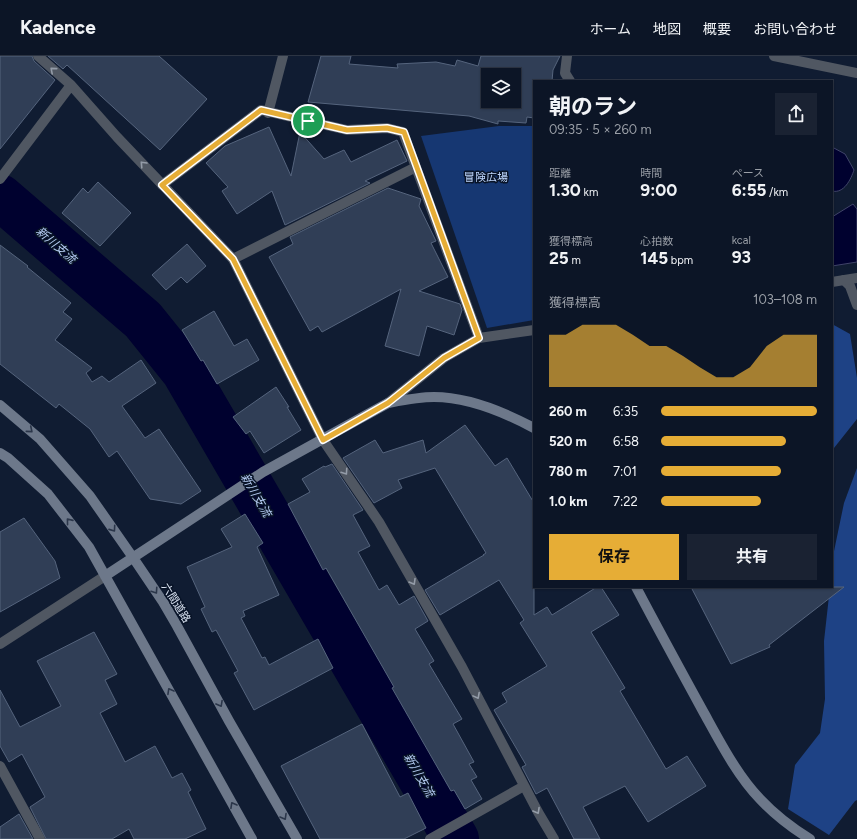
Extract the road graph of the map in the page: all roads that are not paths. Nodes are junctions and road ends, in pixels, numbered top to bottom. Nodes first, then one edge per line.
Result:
1 (38, 56) edge
2 (283, 56) edge
3 (567, 56) edge
4 (774, 56) edge
5 (857, 73) edge
6 (569, 80) edge
7 (71, 85) junction
8 (268, 112) junction
9 (416, 167) junction
10 (0, 179) edge
11 (162, 185) junction
12 (233, 259) junction
13 (857, 278) edge
14 (844, 280) junction
15 (833, 282) edge
16 (857, 305) edge
17 (533, 330) edge
18 (479, 338) junction
19 (388, 403) junction
20 (0, 405) edge
21 (533, 427) edge
22 (323, 440) junction
23 (0, 453) edge
24 (134, 559) junction
25 (106, 576) junction
26 (637, 588) edge
27 (0, 644) edge
28 (0, 766) edge
29 (524, 786) junction
30 (434, 837) edge
31 (40, 839) edge
32 (252, 839) edge
33 (296, 839) edge
34 (554, 839) edge
35 (810, 839) edge

7 -> 1 street
2 - 8 street
3 - 6 street
4 - 5 street
7 - 10 street
11 -> 7 street
8 - 9 street
8 - 11 street
9 - 12 street
9 - 18 street
11 - 12 street
12 - 22 street
13 - 14 street
14 - 15 street
14 - 16 street
17 - 18 street
18 - 19 street
19 - 21 street
19 - 22 street
20 -> 24 street, 六間道路
22 - 24 street
22 -> 29 street
25 -> 23 street
24 - 25 street
24 -> 33 street, 六間道路
25 - 27 street
32 -> 25 street
26 - 35 street
28 - 31 street
29 - 30 street
29 -> 34 street

